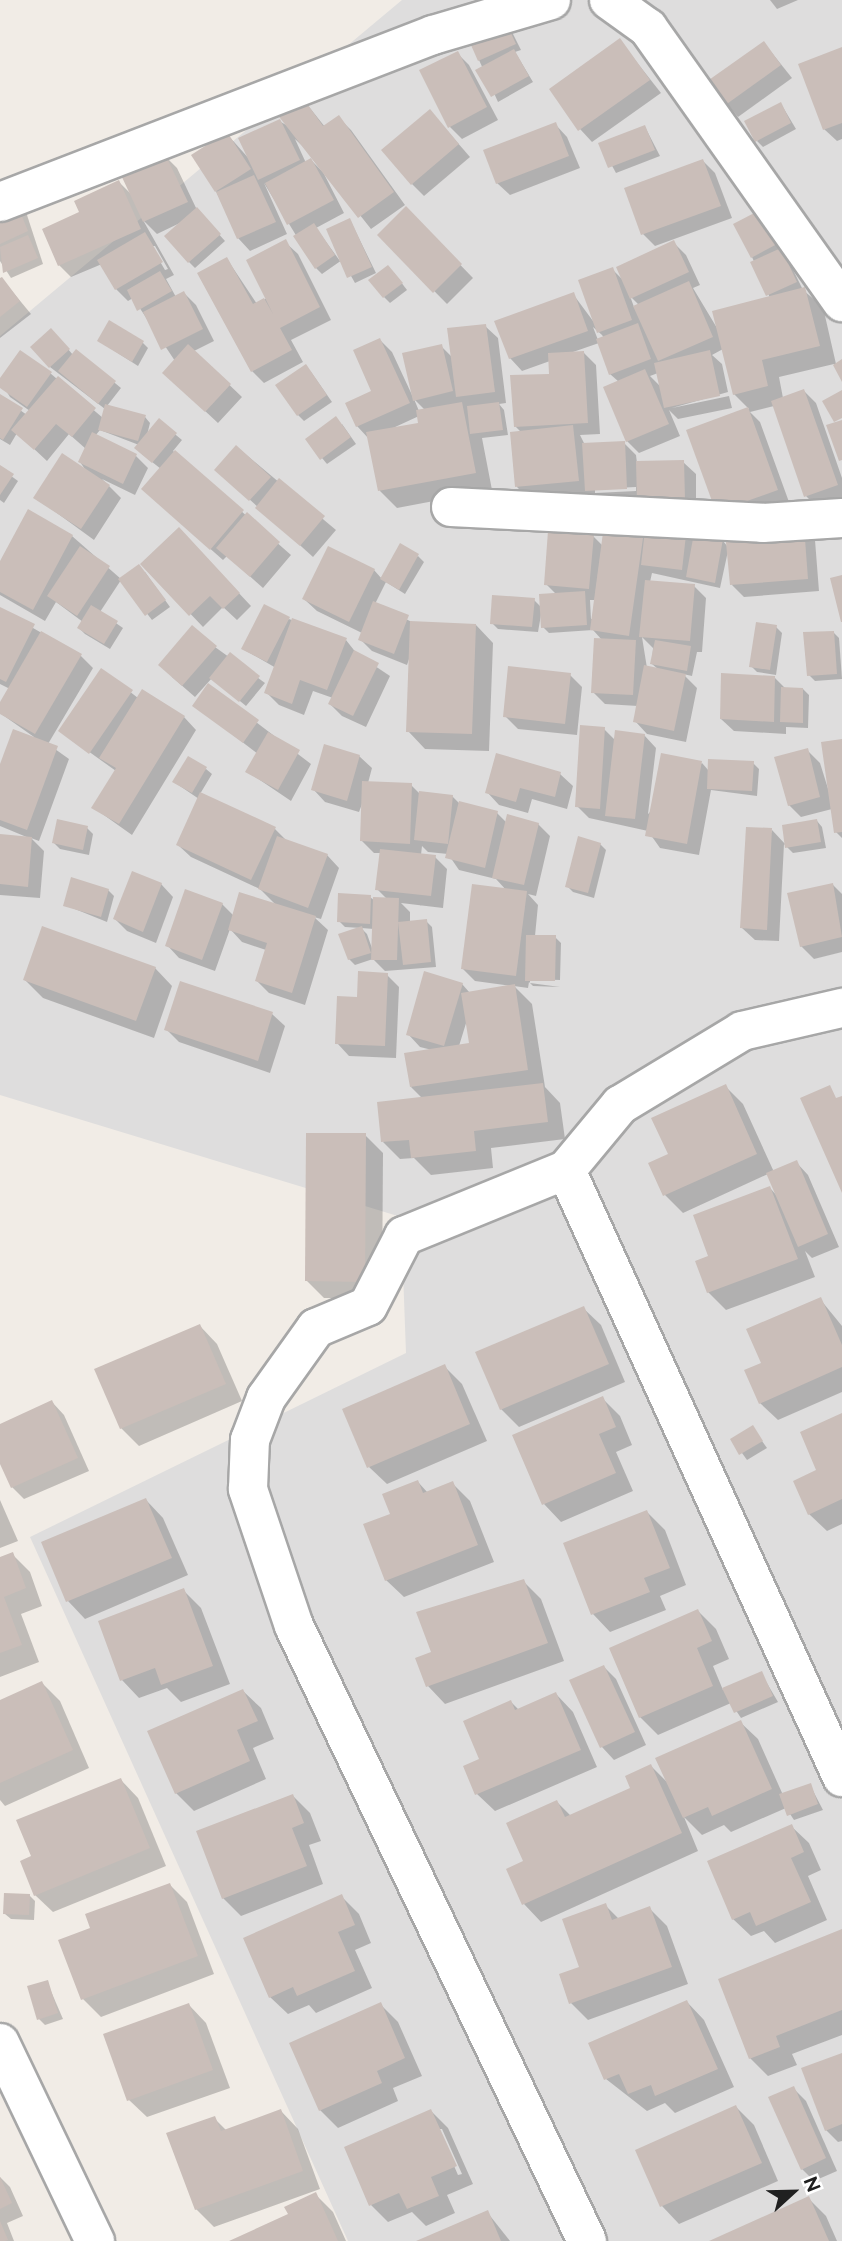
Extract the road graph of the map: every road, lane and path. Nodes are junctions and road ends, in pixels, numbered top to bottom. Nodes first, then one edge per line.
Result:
1 (551, 0) edge
2 (609, 0) edge
3 (0, 202) edge
4 (842, 302) edge
5 (451, 507) dead end
6 (842, 518) edge
7 (842, 1008) edge
8 (566, 1170) junction
9 (842, 1777) edge
10 (0, 2043) edge
11 (95, 2241) edge
12 (587, 2241) edge

1 - 3 street
2 - 4 street
5 - 6 street
7 - 8 street
8 - 9 street
8 - 12 street
10 - 11 street

